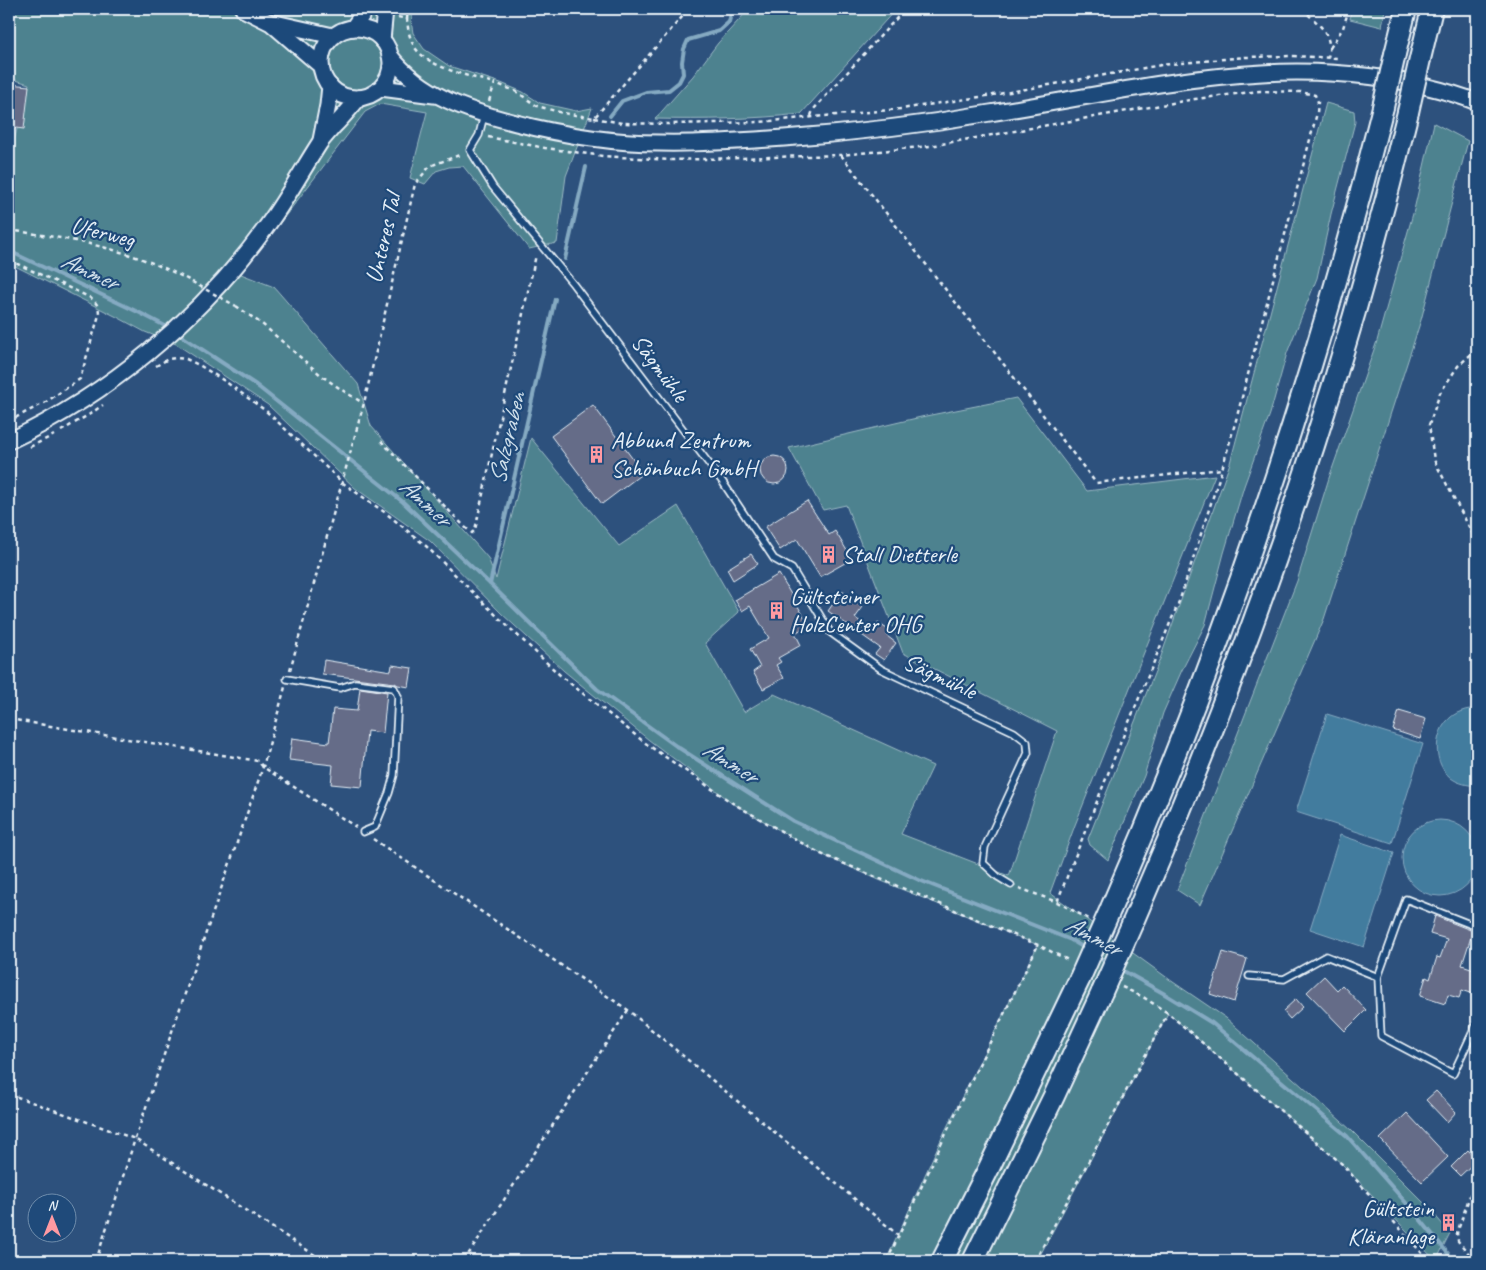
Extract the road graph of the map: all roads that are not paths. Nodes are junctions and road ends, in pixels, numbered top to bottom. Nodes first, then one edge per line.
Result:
1 (243, 9) edge
2 (366, 9) edge
3 (1406, 9) edge
4 (1432, 9) edge
5 (385, 10) edge
6 (271, 22) junction
7 (353, 28) junction
8 (333, 36) junction
9 (382, 40) junction
10 (390, 56) junction
11 (320, 66) junction
12 (330, 86) junction
13 (381, 88) junction
14 (437, 96) junction
15 (359, 98) junction
16 (1477, 102) edge
17 (484, 115) junction
18 (320, 142) junction
19 (9, 441) edge
20 (287, 679) road end
21 (363, 832) road end
22 (1011, 885) road end
23 (1477, 927) edge
24 (1249, 976) dead end
25 (1378, 977) junction
26 (1477, 1023) edge
27 (942, 1261) edge
28 (973, 1261) edge

1 - 6 street
2 - 7 street
3 - 27 highway, bridge
4 - 28 highway, bridge
5 - 9 street
6 - 8 street
6 - 11 street
7 - 8 street
7 - 9 street
8 - 11 street
9 - 10 street
10 - 13 street
10 - 14 street
11 - 12 street
12 - 15 street
12 - 18 street
13 - 14 street
13 - 15 street
14 - 17 street
15 - 18 street
16 - 17 street
17 - 22 lane, Sägmühle
18 - 19 street
20 - 21 lane
23 - 25 lane
24 - 25 lane
25 - 26 lane

